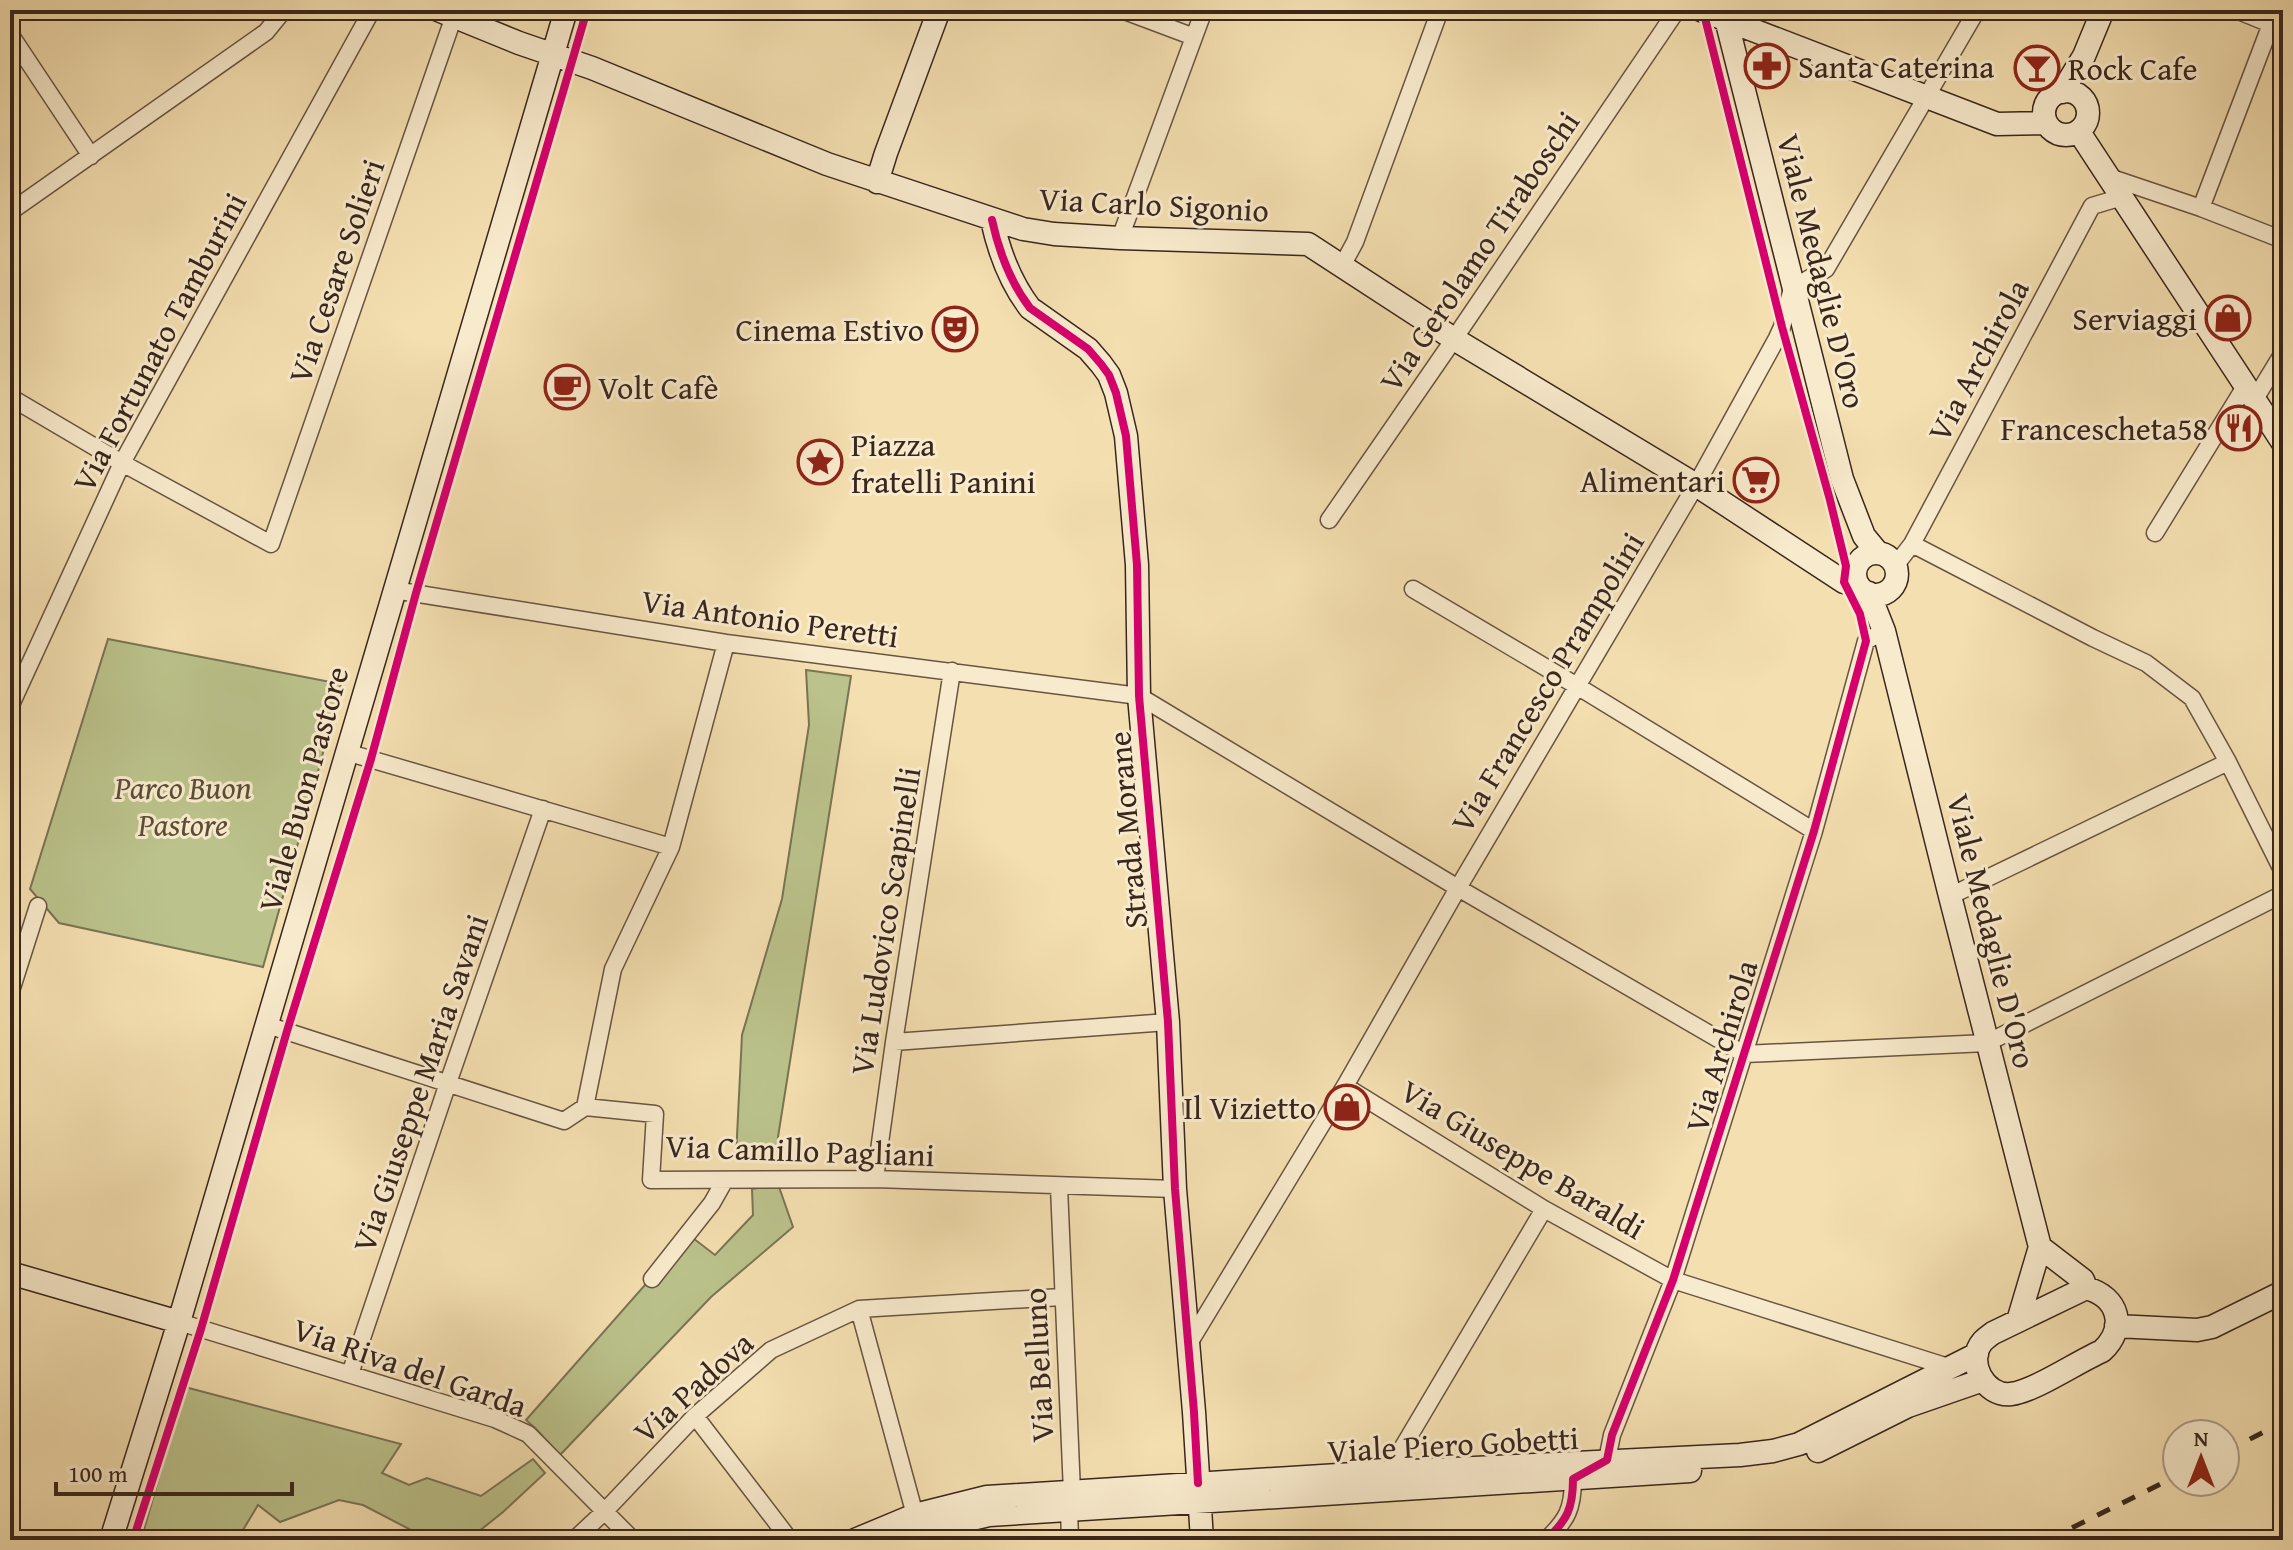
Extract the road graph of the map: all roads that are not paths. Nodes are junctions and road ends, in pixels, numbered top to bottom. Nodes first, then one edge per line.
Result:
1 (284, 10) edge
2 (372, 10) edge
3 (566, 10) edge
4 (939, 10) edge
5 (1122, 10) edge
6 (1204, 10) edge
7 (1440, 10) edge
8 (1701, 10) edge
9 (1977, 10) edge
10 (2103, 10) edge
11 (2236, 10) edge
12 (446, 13) edge
13 (1675, 13) dead end
14 (1725, 15) edge
15 (2277, 26) edge
16 (10, 34) edge
17 (1194, 37) junction
18 (553, 55) junction
19 (2084, 56) junction
20 (2062, 92) junction
21 (1925, 96) junction
22 (2085, 102) junction
23 (2046, 123) junction
24 (2079, 132) junction
25 (91, 156) junction
26 (2109, 177) junction
27 (877, 182) junction
28 (2122, 197) junction
29 (2201, 208) junction
30 (10, 212) edge
31 (992, 220) junction
32 (1120, 238) junction
33 (2283, 240) edge
34 (1342, 266) junction
35 (1792, 288) junction
36 (1454, 339) junction
37 (2283, 353) edge
38 (2250, 392) junction
39 (10, 397) edge
40 (2283, 443) edge
41 (122, 463) junction
42 (1696, 485) junction
43 (1329, 520) dead end
44 (2155, 533) dead end
45 (1912, 544) junction
46 (1872, 568) junction
47 (1413, 589) dead end
48 (394, 590) junction
49 (1884, 631) junction
50 (726, 643) junction
51 (952, 671) junction
52 (1577, 686) junction
53 (1139, 696) junction
54 (11, 700) edge
55 (346, 752) junction
56 (2228, 762) junction
57 (543, 809) junction
58 (1814, 831) junction
59 (671, 847) junction
60 (2283, 872) edge
61 (1458, 888) junction
62 (2283, 894) edge
63 (1950, 896) junction
64 (38, 906) dead end
65 (10, 994) edge
66 (1168, 1022) junction
67 (267, 1025) junction
68 (894, 1042) junction
69 (1987, 1043) junction
70 (1744, 1054) junction
71 (448, 1083) junction
72 (1345, 1086) junction
73 (585, 1107) junction
74 (875, 1179) junction
75 (725, 1180) junction
76 (1059, 1187) junction
77 (1175, 1189) junction
78 (1544, 1209) junction
79 (2040, 1247) junction
80 (10, 1273) edge
81 (652, 1279) dead end
82 (1673, 1280) junction
83 (2086, 1288) junction
84 (2283, 1292) edge
85 (1062, 1297) junction
86 (859, 1309) junction
87 (2018, 1321) junction
88 (179, 1322) junction
89 (2116, 1326) junction
90 (1187, 1346) junction
91 (1977, 1354) junction
92 (1948, 1367) junction
93 (350, 1374) junction
94 (1983, 1380) junction
95 (695, 1416) junction
96 (1607, 1460) junction
97 (1573, 1479) junction
98 (1389, 1481) junction
99 (1198, 1492) junction
100 (1071, 1501) junction
101 (605, 1511) junction
102 (917, 1523) junction
103 (111, 1540) edge
104 (574, 1540) edge
105 (633, 1540) edge
106 (790, 1540) edge
107 (855, 1540) edge
108 (896, 1540) edge
109 (1070, 1540) edge
110 (1202, 1540) edge
111 (1546, 1540) edge

1 - 25 street
2 - 41 street, Via Fortunato Tamburini
3 - 18 street, Viale Buon Pastore
4 - 27 street
5 - 17 street
6 - 17 street
7 - 34 street
8 - 14 street
9 - 21 street
10 - 19 street
11 - 15 street
12 - 18 street, Via Carlo Sigonio
12 - 41 street, Via Cesare Solieri
13 - 36 street, Via Gerolamo Tiraboschi
14 - 21 street
14 - 35 street, Viale Medaglie D'Oro
15 - 29 street
16 - 25 street
17 - 32 street
18 - 27 street, Via Carlo Sigonio
18 - 48 street, Viale Buon Pastore
19 - 20 street
19 - 22 street
20 - 22 street
20 - 23 street
21 - 23 street
21 - 35 street
22 - 24 street
23 - 24 street
24 - 26 street
25 - 30 street
26 - 28 street
26 - 29 street
27 - 31 street, Via Carlo Sigonio
28 - 38 street
28 - 45 street, Via Archirola
29 - 33 street
31 - 32 street, Via Carlo Sigonio
31 - 53 street, Strada Morane
32 - 34 street, Via Carlo Sigonio
34 - 36 street, Via Carlo Sigonio
35 - 42 street, Via Francesco Prampolini
35 - 46 street, Viale Medaglie D'Oro
36 - 42 street, Via Carlo Sigonio
36 - 43 street, Via Gerolamo Tiraboschi
37 - 38 street
38 - 40 street
38 - 44 street
39 - 41 street
41 - 54 street, Via Fortunato Tamburini
42 - 46 street, Via Carlo Sigonio
42 - 52 street, Via Francesco Prampolini
45 - 46 street, Via Archirola
45 - 56 street
46 - 49 street, Viale Medaglie D'Oro
47 - 52 street
48 - 50 street, Via Antonio Peretti
48 - 55 street, Viale Buon Pastore
49 - 58 street, Via Archirola
49 - 63 street, Viale Medaglie D'Oro
50 - 51 street, Via Antonio Peretti
50 - 59 street
51 - 53 street, Via Antonio Peretti
51 - 68 street, Via Ludovico Scapinelli
52 - 58 street
52 - 61 street, Via Francesco Prampolini
53 - 61 street
53 - 66 street, Strada Morane
55 - 57 street
55 - 67 street, Viale Buon Pastore
56 - 60 street
56 - 63 street
57 - 59 street
57 - 71 street, Via Giuseppe Maria Savani
58 - 70 street, Via Archirola
59 - 73 street
61 - 70 street
61 - 72 street, Via Francesco Prampolini
62 - 69 street
63 - 69 street, Viale Medaglie D'Oro
64 - 65 street
66 - 68 street
66 - 77 street, Strada Morane
67 - 71 street, Via Camillo Pagliani
67 - 88 street, Viale Buon Pastore
68 - 74 street, Via Ludovico Scapinelli
69 - 70 street
69 - 79 street, Viale Medaglie D'Oro
70 - 82 street, Via Archirola
71 - 73 street, Via Camillo Pagliani
71 - 93 street, Via Giuseppe Maria Savani
72 - 78 street, Via Giuseppe Baraldi
72 - 90 street, Via Francesco Prampolini
73 - 75 street, Via Camillo Pagliani
74 - 75 street, Via Camillo Pagliani
74 - 76 street, Via Camillo Pagliani
75 - 81 street
76 - 77 street, Via Camillo Pagliani
76 - 85 street, Via Belluno
77 - 90 street, Strada Morane
78 - 82 street, Via Giuseppe Baraldi
78 - 98 street
79 - 83 street
79 - 87 street
80 - 88 street
82 - 92 street, Via Giuseppe Baraldi
82 - 96 street, Via Archirola
83 - 87 street, Viale Piero Gobetti
83 - 89 street
84 - 89 street
85 - 86 street, Via Padova
85 - 100 street, Via Belluno
86 - 95 street, Via Padova
86 - 102 street
87 - 91 street, Viale Piero Gobetti
88 - 93 street, Via Riva del Garda
88 - 103 street, Viale Buon Pastore
89 - 94 street
90 - 99 street, Strada Morane
91 - 92 street, Viale Piero Gobetti
91 - 94 street
92 - 96 street, Viale Piero Gobetti
93 - 101 street, Via Riva del Garda
94 - 97 street, Viale Piero Gobetti
95 - 101 street, Via Padova
95 - 106 street
96 - 98 street, Viale Piero Gobetti
97 - 98 street, Viale Piero Gobetti
97 - 111 street
98 - 99 street, Viale Piero Gobetti
99 - 100 street, Viale Piero Gobetti
99 - 110 street, Strada Morane
100 - 102 street, Viale Piero Gobetti
100 - 109 street, Via Belluno
101 - 104 street, Via Padova
101 - 105 street, Via Riva del Garda
102 - 107 street
102 - 108 street

